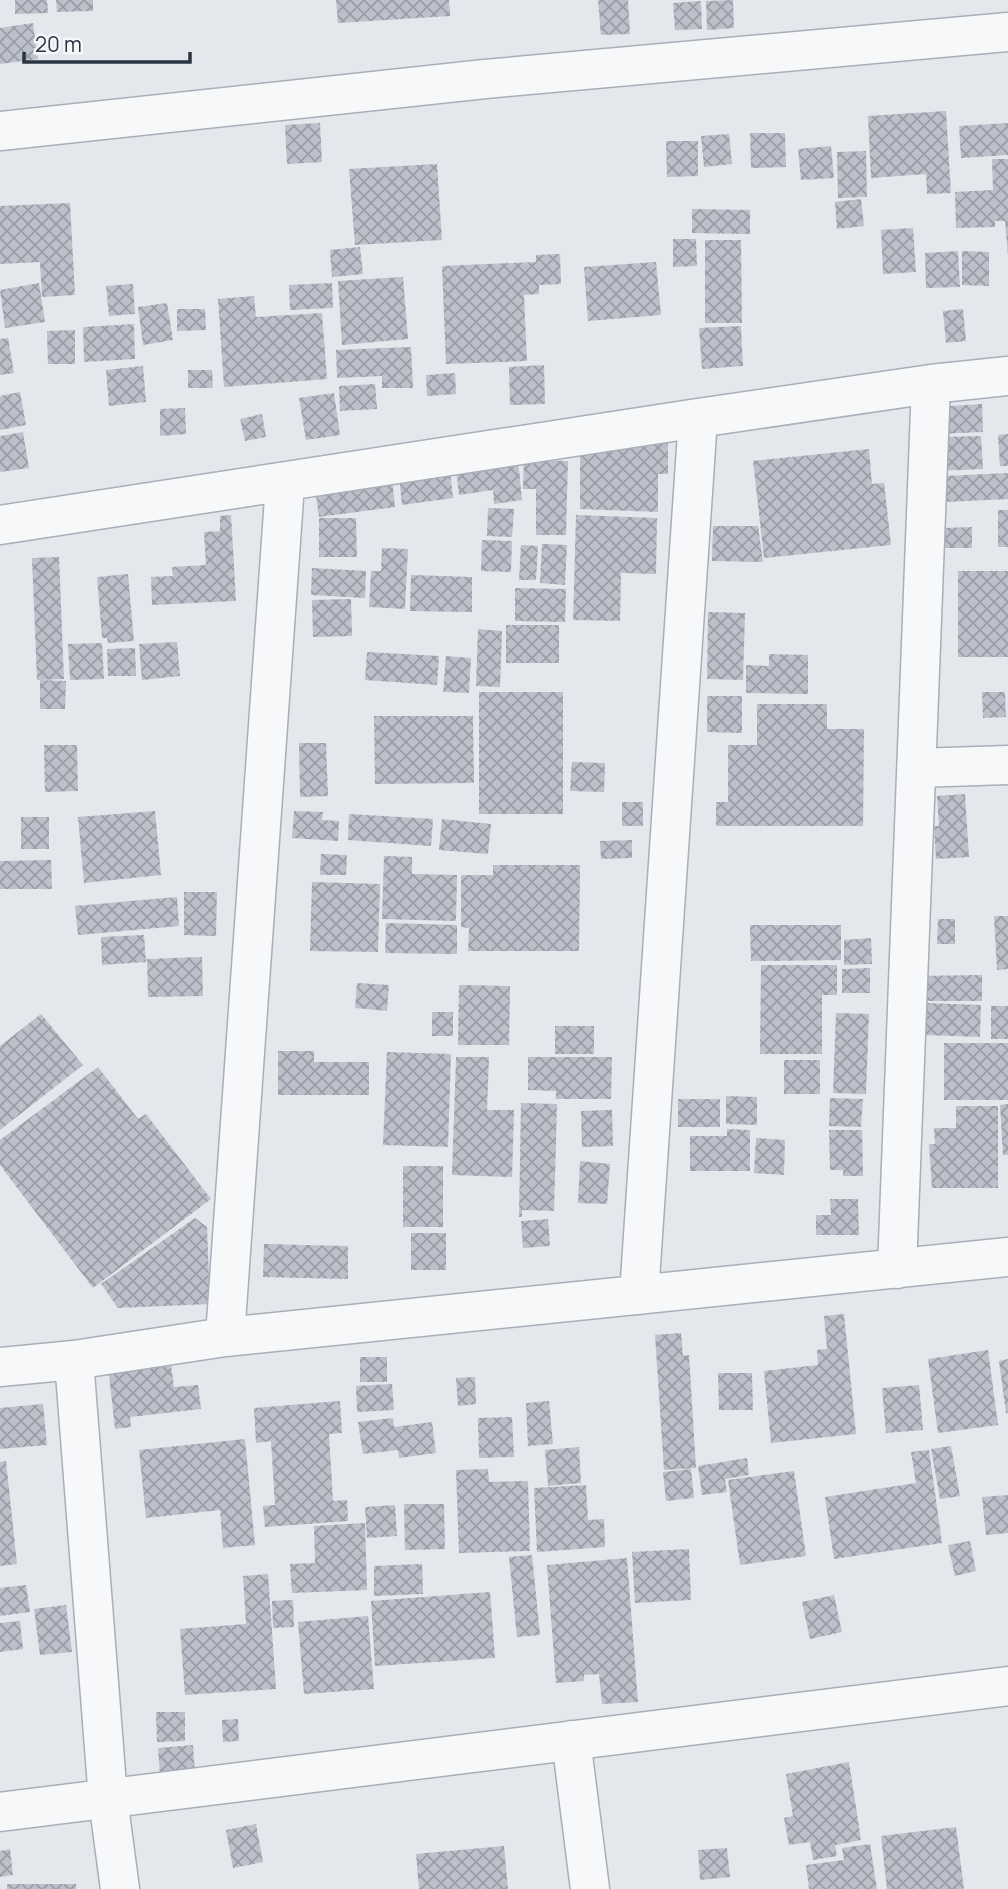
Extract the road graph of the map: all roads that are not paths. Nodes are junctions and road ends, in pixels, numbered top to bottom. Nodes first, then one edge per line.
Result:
1 (1008, 32) edge
2 (0, 131) edge
3 (1008, 376) edge
4 (931, 384) junction
5 (698, 418) junction
6 (285, 484) junction
7 (0, 525) edge
8 (1008, 765) edge
9 (917, 768) junction
10 (1008, 1257) edge
11 (897, 1269) junction
12 (639, 1295) junction
13 (225, 1336) junction
14 (74, 1360) junction
15 (0, 1367) edge
16 (1008, 1686) edge
17 (571, 1740) junction
18 (108, 1800) junction
19 (0, 1812) edge
20 (120, 1889) edge
21 (590, 1889) edge

1 - 2 street
3 - 4 street
4 - 5 street
4 - 9 street
5 - 6 street
5 - 12 street
6 - 7 street
6 - 13 street
8 - 9 street
9 - 11 street
10 - 11 street
11 - 12 street
12 - 13 street
13 - 14 street
14 - 15 street
14 - 18 street
16 - 17 street
17 - 18 street
17 - 21 street
18 - 19 street
18 - 20 street

